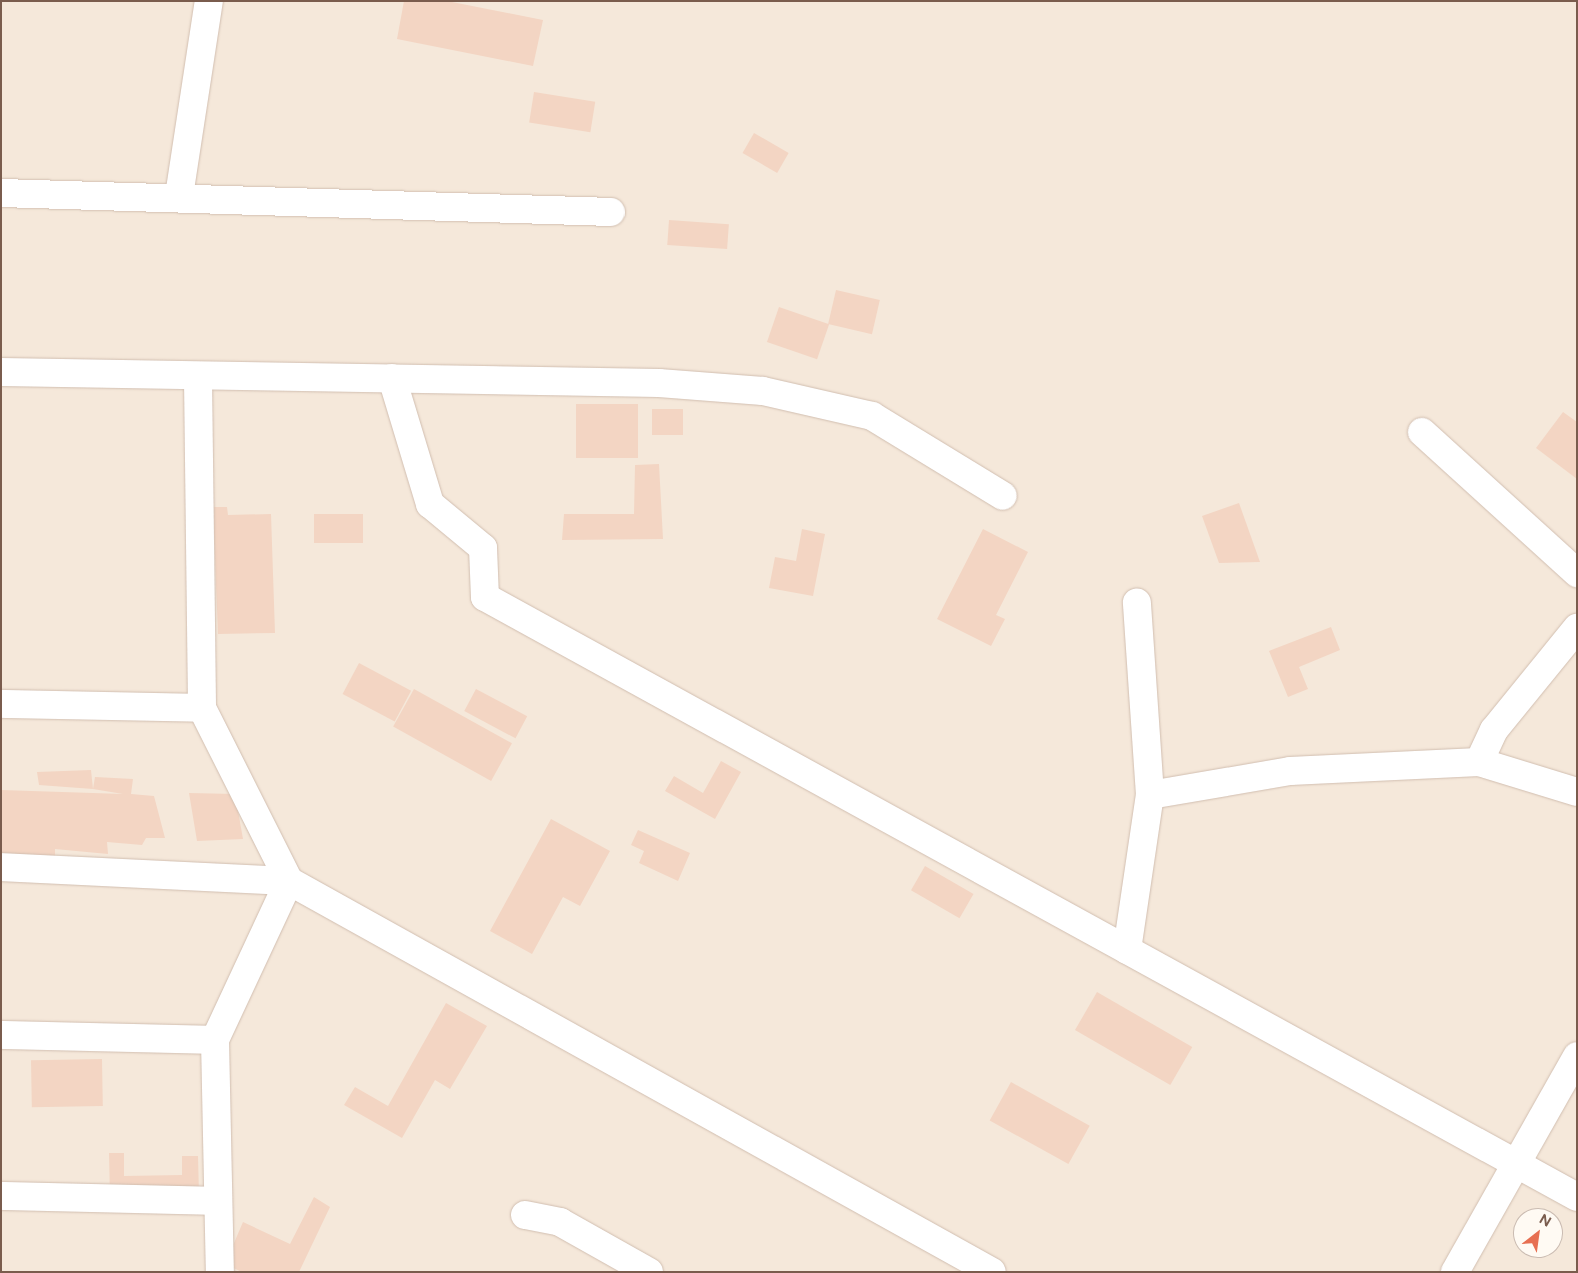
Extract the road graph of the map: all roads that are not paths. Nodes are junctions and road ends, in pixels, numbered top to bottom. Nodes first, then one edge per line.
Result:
1 (209, 1) edge
2 (1, 192) edge
3 (179, 196) junction
4 (611, 212) dead end
5 (1, 372) edge
6 (198, 378) junction
7 (392, 378) junction
8 (1422, 432) dead end
9 (1002, 496) dead end
10 (1577, 573) edge
11 (1137, 602) dead end
12 (1577, 628) edge
13 (1, 704) edge
14 (202, 708) junction
15 (1479, 762) junction
16 (1577, 792) edge
17 (1150, 795) junction
18 (1, 867) edge
19 (289, 881) junction
20 (1128, 950) junction
21 (1, 1035) edge
22 (214, 1040) junction
23 (1577, 1056) edge
24 (1516, 1163) junction
25 (1, 1196) edge
26 (1577, 1197) edge
27 (218, 1202) junction
28 (525, 1215) dead end
29 (220, 1272) edge
30 (649, 1272) edge
31 (992, 1272) edge
32 (1455, 1272) edge

1 - 3 street
2 - 3 street
3 - 4 street
5 - 6 street
6 - 7 street
6 - 14 street
7 - 9 street
7 - 20 street
8 - 10 street
11 - 17 street
12 - 15 street
13 - 14 street
14 - 19 street
15 - 16 street
15 - 17 street
17 - 20 street
18 - 19 street
19 - 22 street
19 - 31 street
20 - 24 street
21 - 22 street
22 - 27 street
23 - 24 street
24 - 26 street
24 - 32 street
25 - 27 street
27 - 29 street
28 - 30 street

